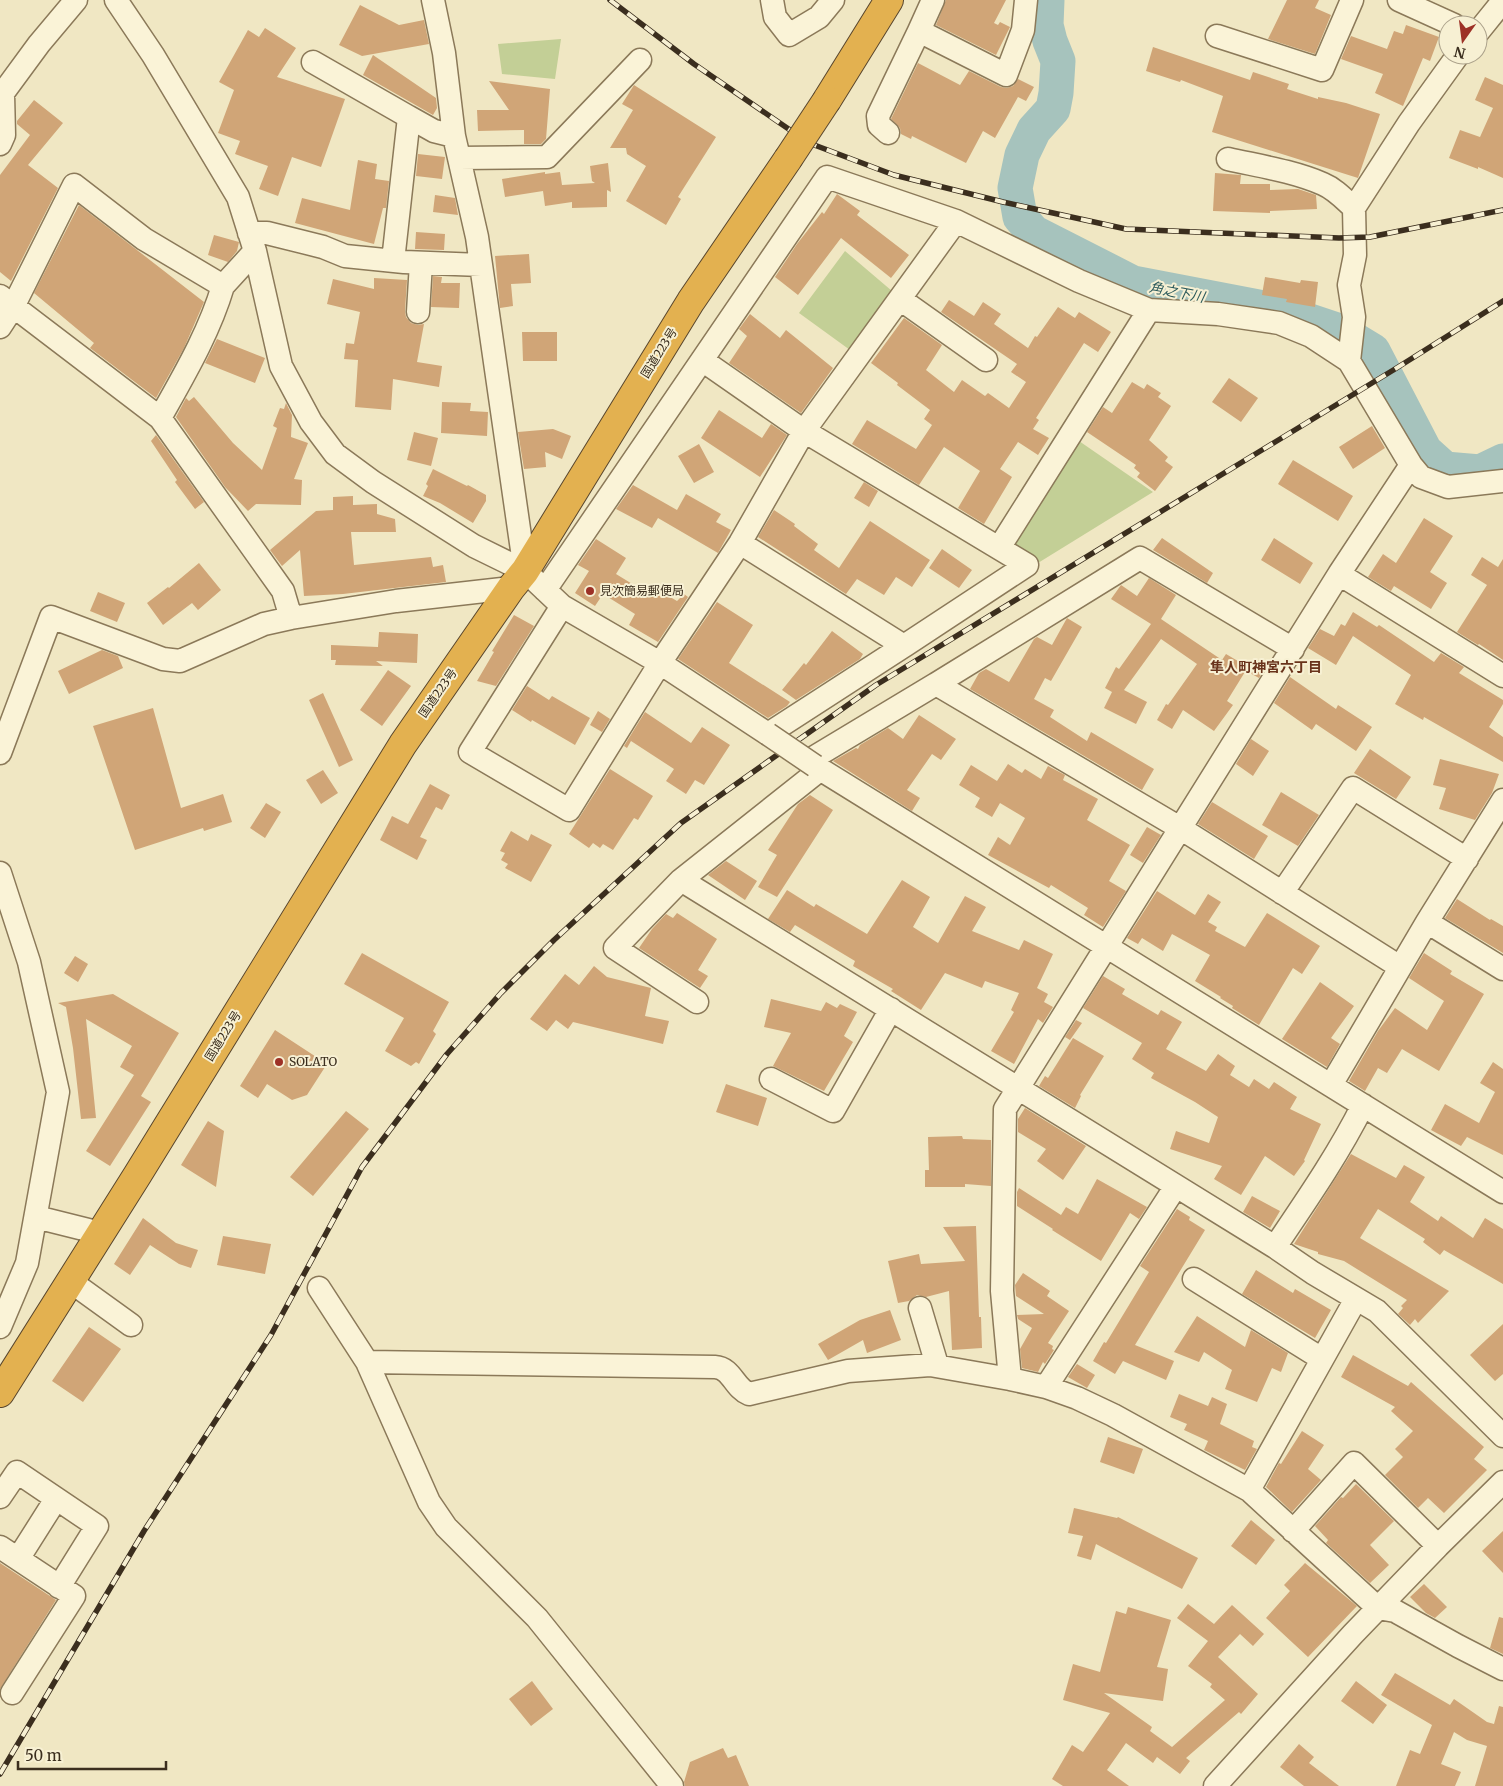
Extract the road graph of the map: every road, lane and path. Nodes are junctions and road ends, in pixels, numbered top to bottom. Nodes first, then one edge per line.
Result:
1 (76, 0) edge
2 (116, 0) edge
3 (433, 0) edge
4 (772, 0) edge
5 (833, 0) edge
6 (889, 0) edge
7 (933, 0) edge
8 (1026, 0) edge
9 (1352, 0) edge
10 (1399, 0) edge
11 (1503, 1) edge
12 (1438, 18) edge
13 (1488, 20) edge
14 (919, 31) junction
15 (1217, 36) dead end
16 (640, 60) dead end
17 (313, 62) dead end
18 (1451, 65) edge
19 (1, 95) edge
20 (409, 117) junction
21 (888, 133) dead end
22 (0, 144) edge
23 (457, 147) junction
24 (1228, 159) dead end
25 (1354, 208) junction
26 (956, 222) junction
27 (252, 242) junction
28 (394, 261) junction
29 (421, 263) junction
30 (481, 265) junction
31 (223, 286) junction
32 (900, 299) junction
33 (7, 301) edge
34 (1149, 310) junction
35 (418, 312) dead end
36 (0, 327) edge
37 (1350, 348) junction
38 (702, 360) junction
39 (986, 360) dead end
40 (160, 418) junction
41 (804, 430) junction
42 (1411, 465) junction
43 (1503, 481) edge
44 (740, 543) junction
45 (998, 548) junction
46 (1339, 574) junction
47 (518, 579) junction
48 (544, 590) junction
49 (562, 606) junction
50 (291, 618) junction
51 (904, 646) junction
52 (1293, 649) junction
53 (660, 664) junction
54 (1503, 676) edge
55 (936, 684) junction
56 (768, 734) junction
57 (0, 753) edge
58 (814, 765) junction
59 (1503, 800) edge
60 (1180, 828) junction
61 (1467, 859) junction
62 (0, 873) edge
63 (682, 880) junction
64 (1282, 893) junction
65 (1427, 922) junction
66 (1106, 946) junction
67 (1400, 967) junction
68 (1503, 969) edge
69 (697, 1002) dead end
70 (891, 1009) junction
71 (771, 1079) dead end
72 (1330, 1085) junction
73 (1018, 1087) junction
74 (1363, 1105) junction
75 (1176, 1186) junction
76 (1503, 1192) edge
77 (36, 1217) junction
78 (100, 1234) junction
79 (1275, 1247) junction
80 (1194, 1279) dead end
81 (70, 1282) junction
82 (319, 1288) dead end
83 (1356, 1299) junction
84 (920, 1308) dead end
85 (131, 1325) dead end
86 (0, 1327) edge
87 (1322, 1359) junction
88 (366, 1362) junction
89 (936, 1365) junction
90 (1010, 1379) junction
91 (1046, 1387) junction
92 (0, 1393) edge
93 (1503, 1436) edge
94 (1503, 1482) edge
95 (1249, 1490) junction
96 (0, 1497) edge
97 (56, 1498) junction
98 (1293, 1531) junction
99 (1438, 1546) junction
100 (9, 1553) edge
101 (59, 1587) junction
102 (1378, 1608) junction
103 (1503, 1669) edge
104 (12, 1692) dead end
105 (672, 1786) edge
106 (1215, 1786) edge

1 - 19 street
2 - 27 street
3 - 23 street
4 - 5 street
6 - 47 highway, 国道223号, bridge
7 - 14 street
8 - 14 street
9 - 15 street
10 - 12 street
11 - 13 street
14 - 21 street
16 - 23 street
17 - 20 street
18 - 25 street
19 - 22 street
20 - 23 street
20 - 28 street
23 - 30 street
24 - 25 street
25 - 37 street
26 - 32 street
26 - 34 street
26 - 38 street
27 - 28 street
27 - 31 street
27 - 47 street
28 - 29 street
29 - 30 street
29 - 35 street
30 - 47 street
31 - 33 street
31 - 40 street
32 - 39 street
32 - 41 street
33 - 36 street
33 - 40 street
34 - 37 street
34 - 45 street
37 - 42 street
38 - 41 street
38 - 48 street
40 - 50 street
41 - 44 street
41 - 45 street
42 - 43 street
42 - 46 street
44 - 51 street
44 - 53 street
45 - 51 street
46 - 52 street
46 - 54 street
47 - 48 street
47 - 50 street
47 - 78 highway, 国道223号
48 - 49 street
49 - 53 street
49 - 53 street
50 - 57 street
51 - 56 street
52 - 55 street
52 - 60 street
53 - 56 street
55 - 58 street
55 - 60 street
56 - 58 street, bridge
58 - 63 street
58 - 66 street
59 - 61 street
60 - 64 street
60 - 66 street
61 - 64 street
61 - 65 street
62 - 77 street
63 - 69 street
63 - 70 street
64 - 67 street
65 - 67 street
65 - 68 street
66 - 72 street
66 - 73 street
67 - 72 street
70 - 71 street
70 - 73 street
72 - 74 street
73 - 75 street
73 - 90 street
74 - 76 street
74 - 79 street
75 - 79 street
75 - 91 street
77 - 78 street
77 - 86 street
78 - 81 highway, 国道223号
79 - 83 street
80 - 87 street
81 - 85 street
81 - 92 highway, 国道223号
82 - 88 street
83 - 87 street
83 - 93 street
84 - 89 street
87 - 95 street
88 - 89 street
88 - 105 street
89 - 90 street
90 - 91 street
91 - 95 street
94 - 99 street
95 - 98 street
96 - 97 street
97 - 100 street
97 - 101 street
98 - 99 street
98 - 102 street
99 - 102 street
100 - 101 street
101 - 104 street
102 - 103 street
102 - 106 street

